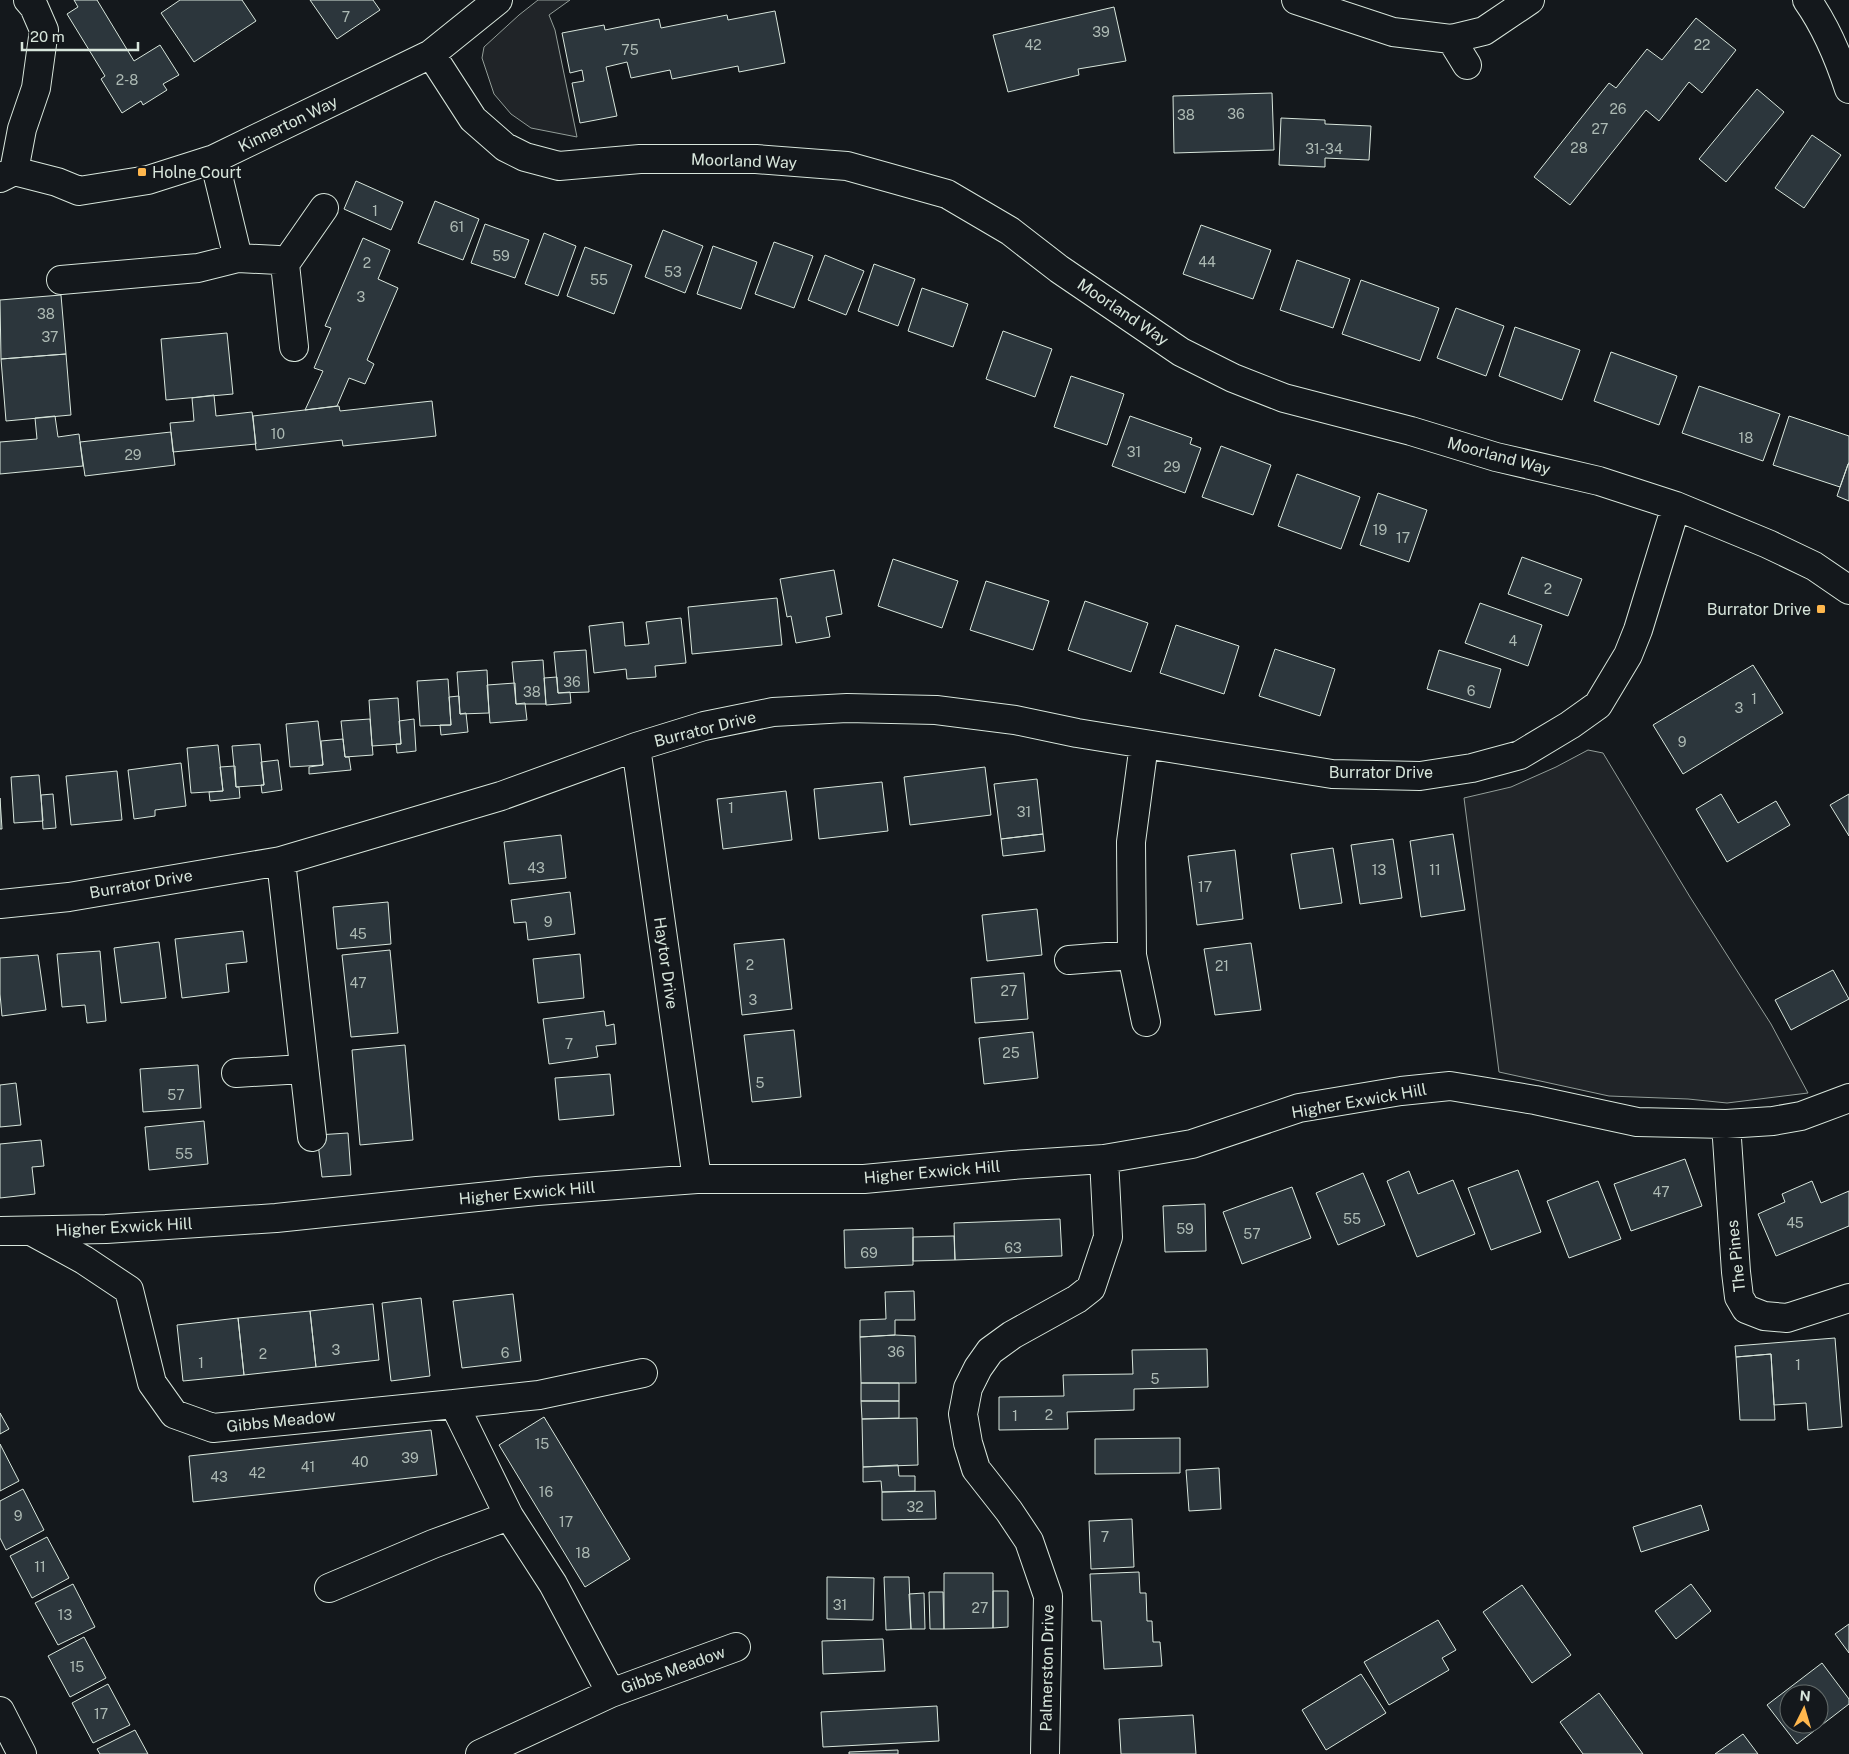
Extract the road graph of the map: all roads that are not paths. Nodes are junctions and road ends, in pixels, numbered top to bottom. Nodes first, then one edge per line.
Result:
1 (28, 0) edge
2 (498, 0) edge
3 (1296, 0) edge
4 (1530, 0) edge
5 (1807, 0) edge
6 (1451, 39) junction
7 (431, 54) junction
8 (1467, 65) dead end
9 (1849, 89) edge
10 (214, 159) junction
11 (7, 175) edge
12 (324, 208) dead end
13 (238, 258) junction
14 (285, 264) junction
15 (61, 280) dead end
16 (294, 347) dead end
17 (1676, 506) junction
18 (1849, 590) edge
19 (1144, 744) junction
20 (636, 747) junction
21 (281, 861) junction
22 (0, 904) edge
23 (1132, 955) junction
24 (1070, 960) dead end
25 (1146, 1022) dead end
26 (303, 1070) junction
27 (236, 1073) dead end
28 (1849, 1098) edge
29 (1726, 1124) junction
30 (312, 1137) dead end
31 (1104, 1159) junction
32 (697, 1179) junction
33 (30, 1230) junction
34 (0, 1231) edge
35 (1849, 1298) edge
36 (643, 1373) dead end
37 (454, 1404) junction
38 (508, 1516) junction
39 (329, 1588) dead end
40 (736, 1647) dead end
41 (611, 1693) junction
42 (0, 1711) edge
43 (22, 1754) edge
44 (480, 1754) edge
45 (1045, 1754) edge

1 - 11 street
2 - 7 street, Kinnerton Way
3 - 6 street
4 - 6 street
5 - 9 street
6 - 8 street
7 - 10 street, Kinnerton Way
7 - 17 street, Moorland Way
10 - 11 street, Kinnerton Way
10 - 13 street
12 - 14 street
13 - 14 street
13 - 15 street
14 - 16 street
17 - 18 street, Moorland Way
17 - 19 street, Burrator Drive
19 - 20 street, Burrator Drive
19 - 23 street
20 - 21 street, Burrator Drive
20 - 32 street, Haytor Drive
21 - 22 street, Burrator Drive
21 - 26 street
23 - 24 street
23 - 25 street
26 - 27 street
26 - 30 street
28 - 29 street, Higher Exwick Hill
29 - 31 street, Higher Exwick Hill
29 - 35 street, The Pines
31 - 32 street, Higher Exwick Hill
31 - 45 street, Palmerston Drive
32 - 33 street, Higher Exwick Hill
33 - 34 street, Higher Exwick Hill
33 - 37 street, Gibbs Meadow
36 - 37 street
37 - 38 street, Gibbs Meadow
38 - 39 street
38 - 41 street, Gibbs Meadow
40 - 41 street, Gibbs Meadow
41 - 44 street, Gibbs Meadow
42 - 43 street

